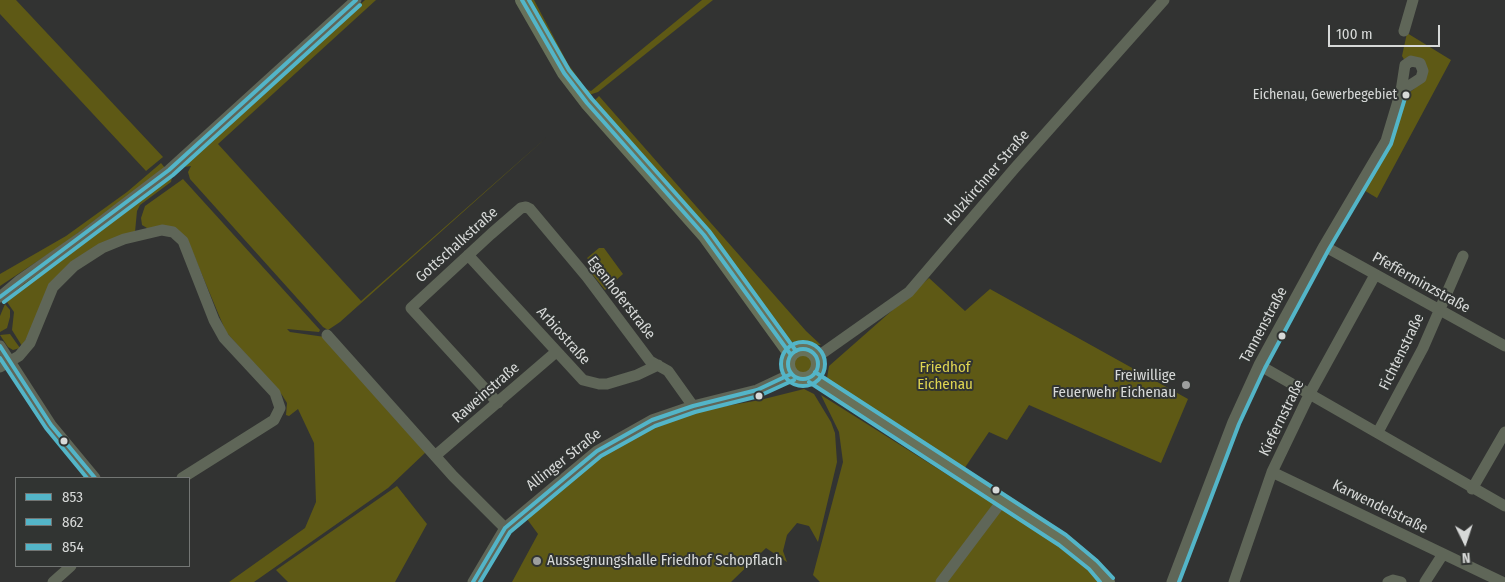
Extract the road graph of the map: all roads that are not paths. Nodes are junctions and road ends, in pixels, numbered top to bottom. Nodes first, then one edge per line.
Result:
1 (356, 0) edge
2 (522, 0) edge
3 (1164, 0) edge
4 (1413, 0) edge
5 (1404, 31) dead end
6 (1401, 91) dead end
7 (526, 207) joint
8 (1324, 246) junction
9 (468, 255) junction
10 (1463, 256) dead end
11 (1375, 275) junction
12 (0, 297) edge
13 (1439, 310) junction
14 (327, 335) dead end
15 (0, 346) edge
16 (1505, 346) edge
17 (556, 352) junction
18 (791, 355) junction
19 (817, 357) junction
20 (5, 365) edge
21 (1258, 365) junction
22 (658, 366) junction
23 (791, 374) junction
24 (812, 377) junction
25 (1310, 393) junction
26 (498, 403) junction
27 (693, 406) junction
28 (1378, 432) junction
29 (1505, 432) edge
30 (435, 456) junction
31 (1272, 472) junction
32 (94, 477) edge
33 (184, 477) edge
34 (1472, 489) junction
35 (1002, 501) junction
36 (1505, 506) edge
37 (506, 528) junction
38 (1443, 554) junction
39 (70, 567) edge
40 (53, 582) edge
41 (473, 582) edge
42 (941, 582) edge
43 (1108, 582) edge
44 (1172, 582) edge
45 (1234, 582) edge
46 (1388, 582) edge
47 (1401, 582) edge
48 (1425, 582) edge
49 (1502, 582) edge

1 - 12 street
2 - 18 main road
3 - 19 street, Holzkirchner Straße
4 - 5 street
6 - 8 street, Tannenstraße
7 - 9 street, Gottschalkstraße
7 - 22 street, Egenhoferstraße
8 - 11 street, Pfefferminzstraße
8 - 21 street, Tannenstraße
9 - 17 street, Arbiostraße
9 - 26 street, Gottschalkstraße
10 - 13 street, Fichtenstraße
11 - 13 street, Pfefferminzstraße
11 - 25 street, Kiefernstraße
13 - 16 street, Pfefferminzstraße
13 - 28 street, Fichtenstraße
14 - 30 street
15 - 20 street
17 - 22 street, Arbiostraße
17 - 26 street, Raweinstraße
18 - 19 main road
18 - 23 main road
19 - 24 main road
20 - 32 street
20 - 33 street
21 - 25 street
21 - 44 street, Tannenstraße
22 - 27 street, Egenhoferstraße
23 - 24 main road
23 - 27 street, Allinger Straße
24 - 35 main road
25 - 28 street
25 - 31 street, Kiefernstraße
26 - 30 street, Raweinstraße
27 - 37 street, Allinger Straße
28 - 34 street
29 - 34 street
30 - 37 street
31 - 38 street, Karwendelstraße
31 - 45 street, Kiefernstraße
34 - 36 street
35 - 42 street
35 - 43 main road
37 - 41 street, Allinger Straße
38 - 48 street
38 - 49 street, Karwendelstraße
39 - 40 street
46 - 47 street

